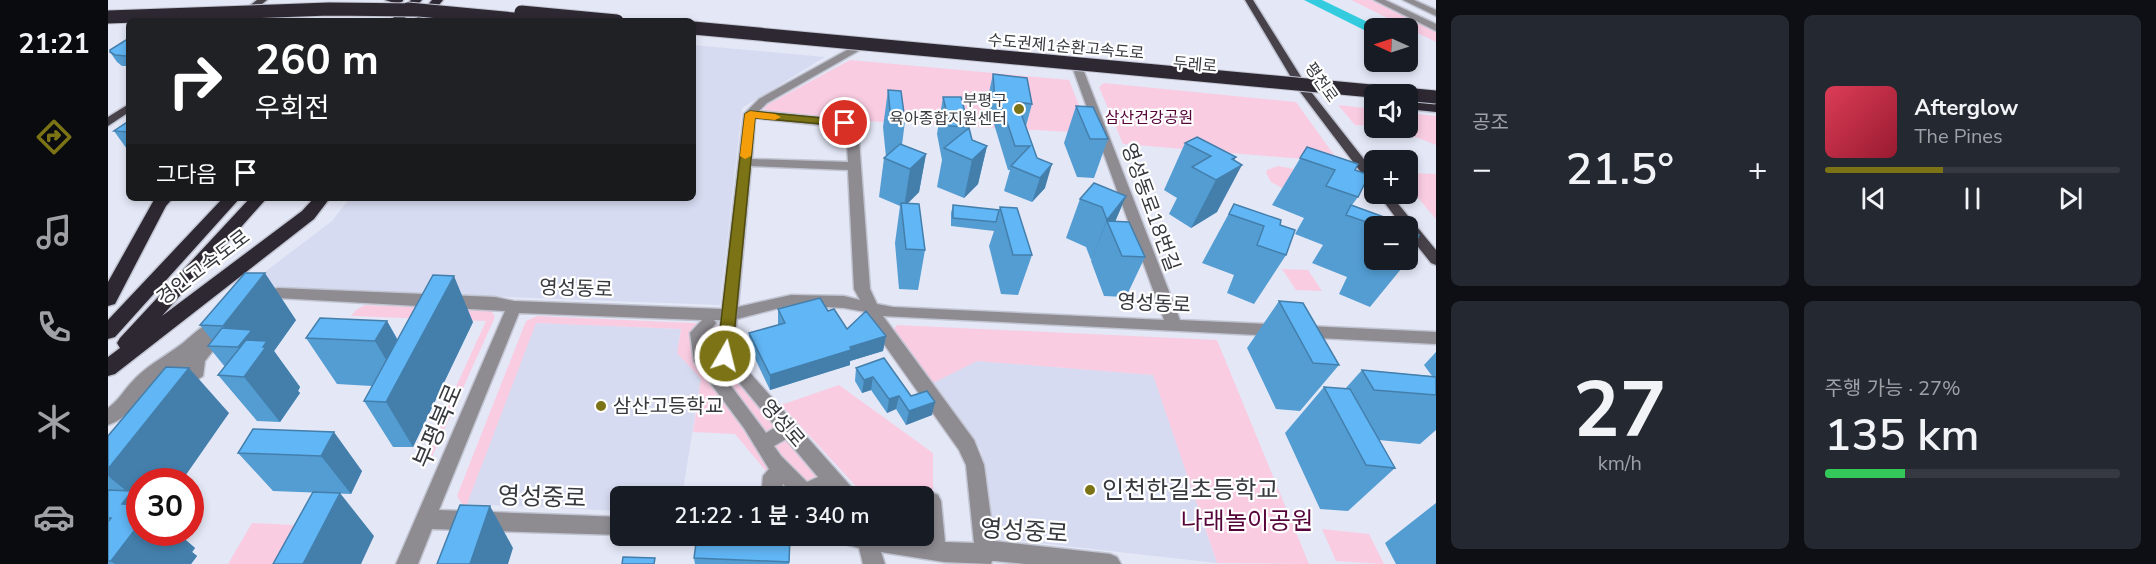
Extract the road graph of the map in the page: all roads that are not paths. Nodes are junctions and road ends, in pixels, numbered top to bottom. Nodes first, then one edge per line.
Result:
1 (263, 0) edge
2 (275, 0) edge
3 (302, 0) edge
4 (394, 0) edge
5 (438, 0) edge
6 (1249, 0) edge
7 (1378, 0) edge
8 (1409, 1) edge
9 (1436, 3) edge
10 (418, 10) edge
11 (1436, 13) edge
12 (108, 17) edge
13 (239, 18) edge
14 (252, 18) edge
15 (402, 18) edge
16 (503, 18) edge
17 (585, 18) edge
18 (696, 28) edge
19 (1436, 28) edge
20 (696, 35) edge
21 (696, 35) edge
22 (856, 48) junction
23 (1078, 69) junction
24 (1303, 89) junction
25 (1436, 97) edge
26 (1364, 101) edge
27 (1418, 106) edge
28 (1436, 108) edge
29 (126, 109) edge
30 (750, 114) junction
31 (108, 123) edge
32 (744, 162) junction
33 (855, 166) junction
34 (1364, 167) edge
35 (161, 201) edge
36 (229, 201) edge
37 (256, 201) edge
38 (320, 201) edge
39 (1392, 204) edge
40 (1436, 260) edge
41 (271, 291) dead end
42 (108, 300) edge
43 (514, 307) junction
44 (871, 308) junction
45 (730, 315) junction
46 (226, 320) junction
47 (708, 323) dead end
48 (1174, 325) junction
49 (108, 332) edge
50 (1436, 338) edge
51 (191, 360) junction
52 (108, 366) edge
53 (154, 371) junction
54 (108, 418) edge
55 (780, 433) dead end
56 (763, 444) junction
57 (787, 475) junction
58 (772, 486) edge
59 (801, 486) edge
60 (838, 486) edge
61 (425, 519) junction
62 (610, 526) edge
63 (934, 538) edge
64 (865, 546) edge
65 (908, 546) edge
66 (935, 551) junction
67 (983, 557) edge
68 (407, 564) edge
69 (874, 564) edge
70 (1110, 564) edge

1 - 13 main road
2 - 14 main road
3 - 10 highway, bridge
4 - 17 highway, bridge
5 - 10 highway
6 - 24 main road, 평천로
7 - 19 street
8 - 9 street
8 - 11 street
10 - 12 highway, bridge
10 - 15 highway
10 - 16 highway, bridge
18 - 25 highway, 수도권제1순환고속도로, bridge
20 - 22 street, 두레로
21 - 26 highway, 수도권제1순환고속도로
22 - 23 street, 두레로
22 - 30 street
23 - 24 street, 두레로
23 - 48 street, 영성동로18번길
24 - 34 main road, 평천로
27 - 28 highway
29 - 31 main road
30 - 32 street, 영성로
30 - 33 street
32 - 33 street
32 - 45 street, 영성로
33 - 44 street
35 - 42 highway
36 - 49 highway, 경인고속도로
37 - 52 highway, 경인고속도로
38 - 52 highway, 경인고속도로
39 - 40 main road
41 - 43 street, 영성동로
43 - 45 street, 영성동로
43 - 61 street, 부평북로
44 - 45 street, 영성동로
44 - 48 street, 영성동로
44 - 67 street
45 - 60 street, 영성로
46 - 51 street
46 - 51 street
46 - 53 street
47 - 56 street
48 - 50 street, 영성동로
51 - 53 street
53 - 54 street
55 - 56 street
56 - 57 street
57 - 58 street
57 - 59 street
61 - 62 street, 영성중로
61 - 68 street, 부평북로
63 - 66 street
64 - 69 street
65 - 66 street, 영성중로
66 - 67 street, 영성중로
67 - 70 street, 영성중로

